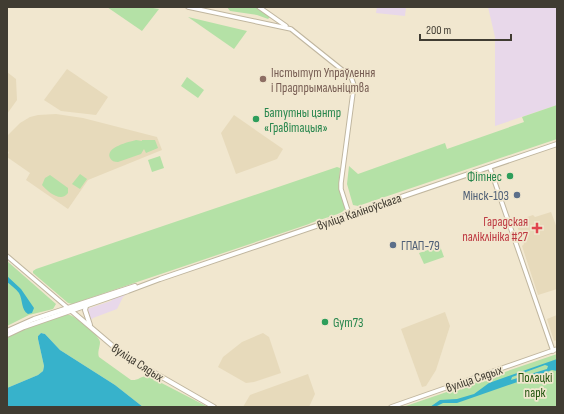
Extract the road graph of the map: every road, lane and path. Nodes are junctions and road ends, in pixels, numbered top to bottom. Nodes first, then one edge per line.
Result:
1 (188, 7) edge
2 (259, 7) edge
3 (273, 18) junction
4 (271, 24) junction
5 (291, 29) junction
6 (557, 144) edge
7 (490, 168) junction
8 (349, 214) junction
9 (7, 256) edge
10 (160, 279) junction
11 (87, 305) junction
12 (70, 309) junction
13 (91, 328) junction
14 (7, 331) edge
15 (7, 336) edge
16 (555, 350) edge
17 (214, 407) edge
18 (391, 407) edge

1 - 4 street
2 - 3 street
3 - 4 street
3 - 5 street
4 - 5 street
5 - 8 street
6 - 7 main road, вуліца Каліноўскага
7 - 8 main road, вуліца Каліноўскага
7 - 16 street
8 - 10 main road, вуліца Каліноўскага
9 - 12 street
10 - 11 main road, вуліца Каліноўскага
10 - 12 main road, вуліца Каліноўскага
11 - 12 main road, вуліца Каліноўскага
11 - 13 main road
12 - 13 main road, вуліца Сядых
12 - 14 main road, вуліца Каліноўскага
12 - 15 main road, вуліца Каліноўскага
13 - 17 main road, вуліца Сядых
16 - 18 street, вуліца Сядых

